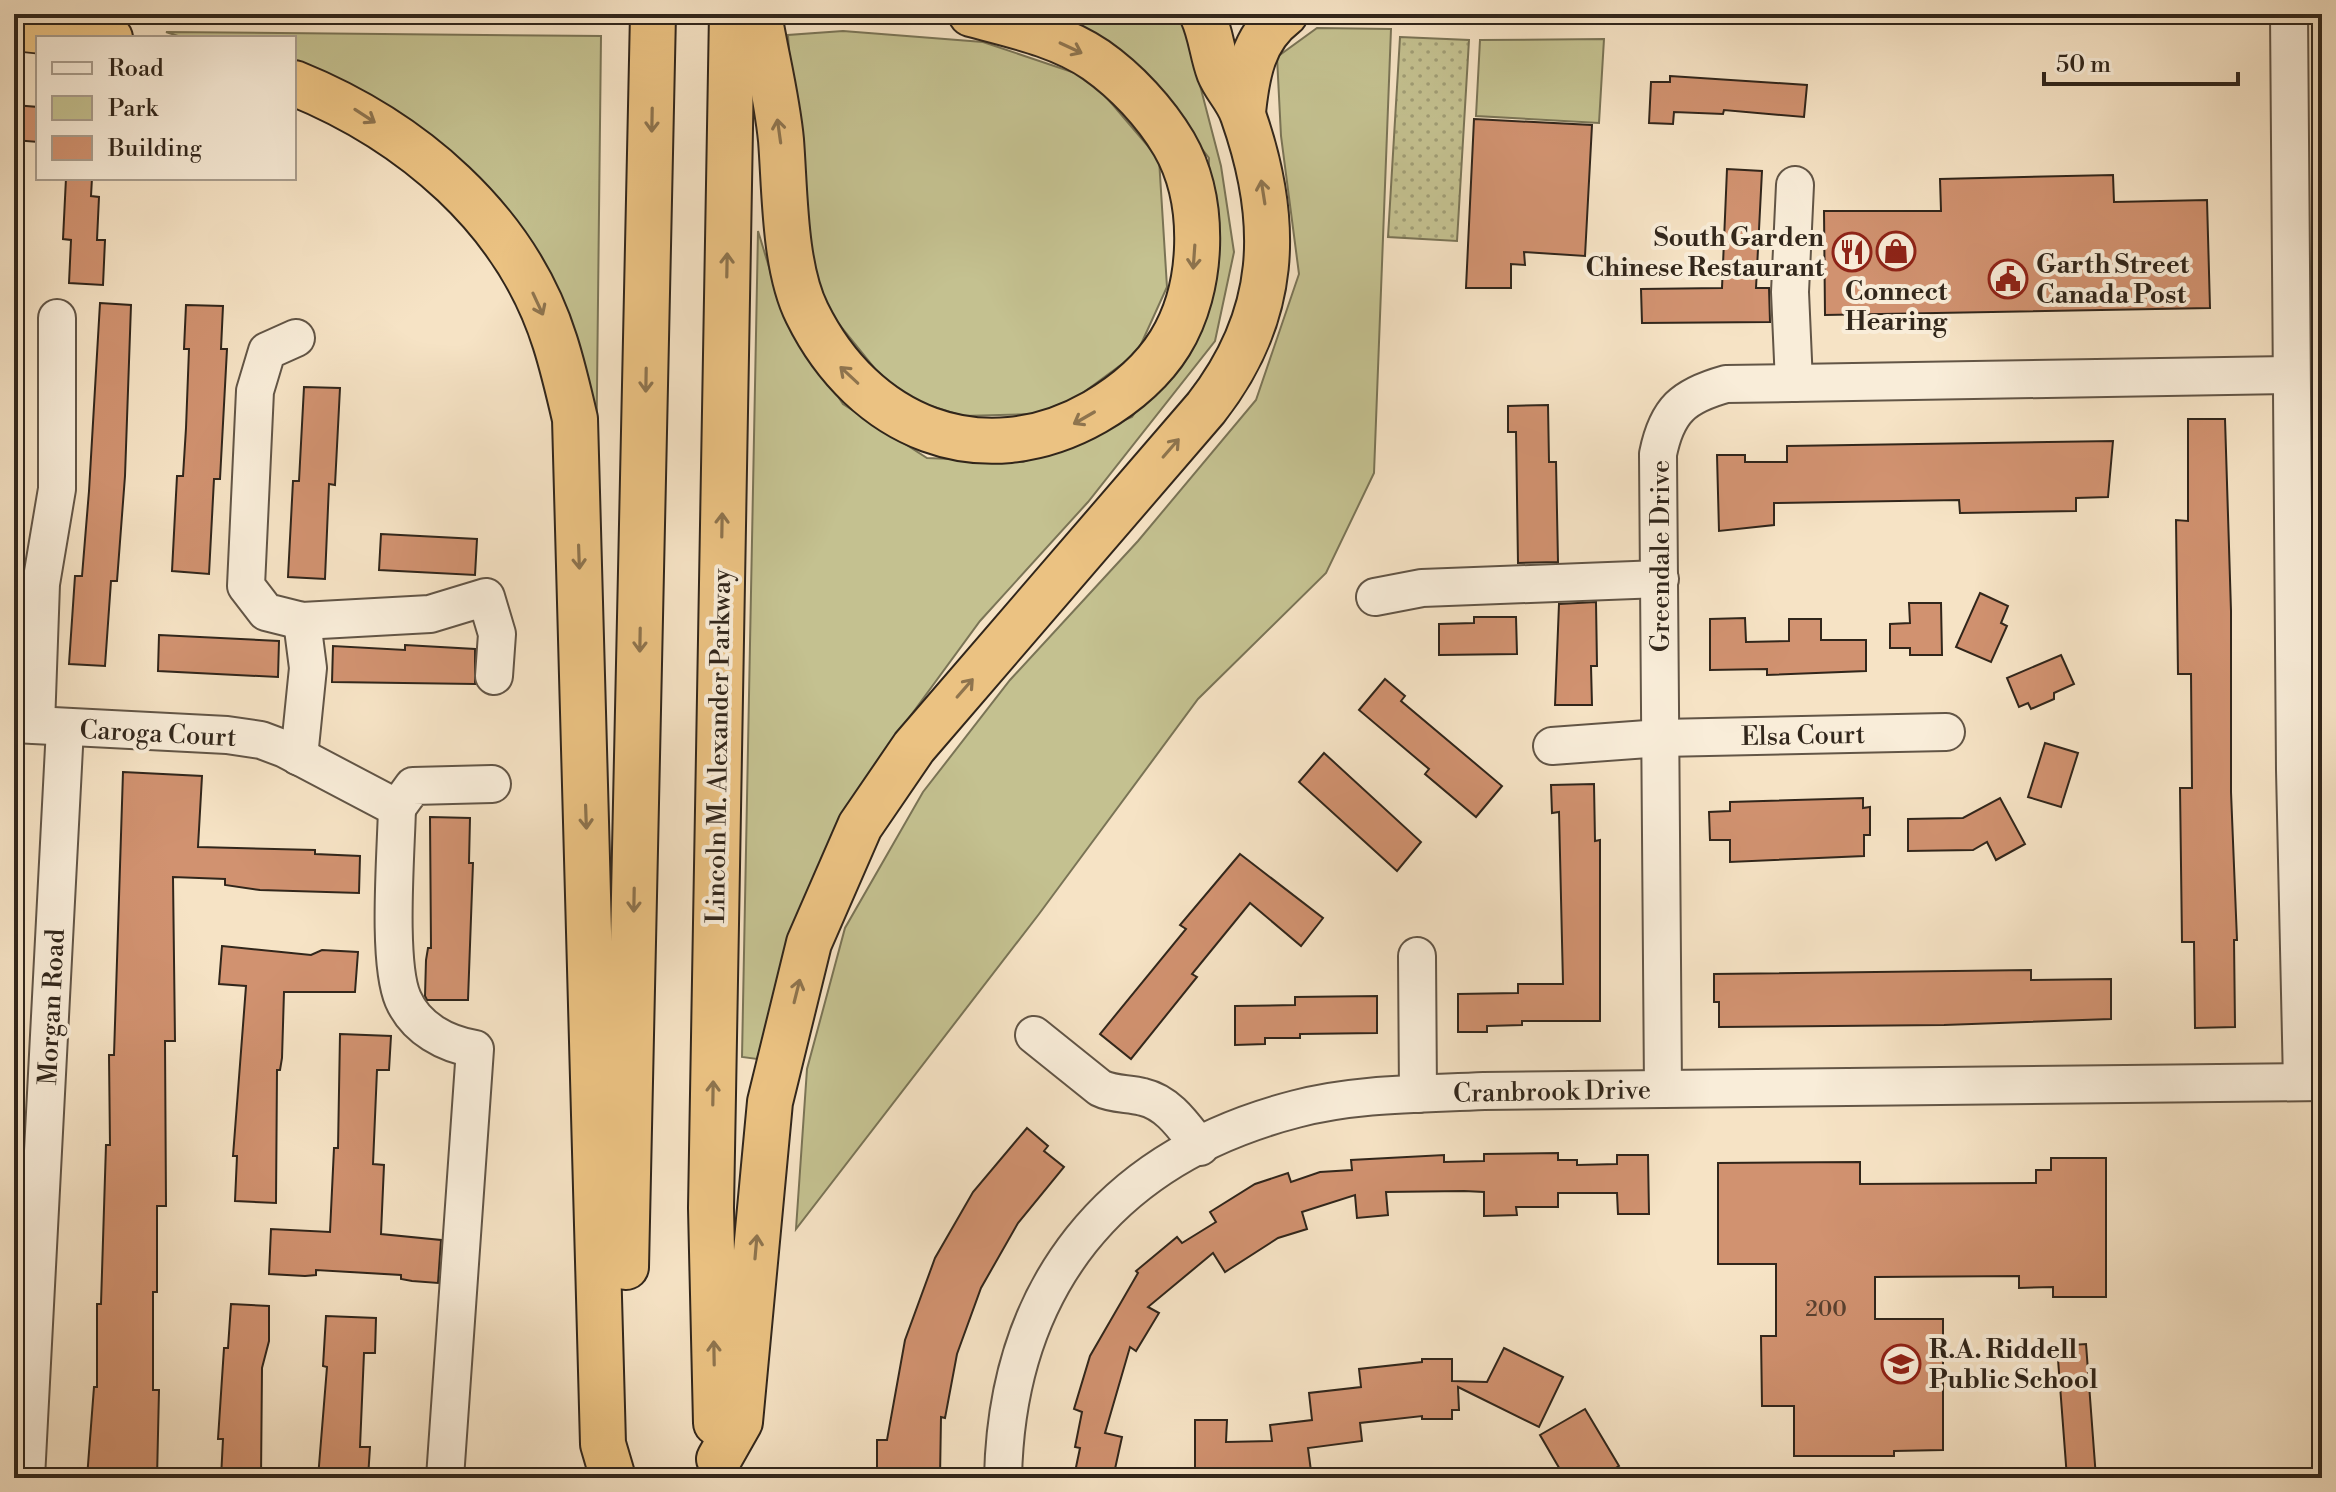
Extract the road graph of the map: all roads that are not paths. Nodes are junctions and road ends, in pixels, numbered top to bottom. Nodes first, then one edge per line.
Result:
1 (636, 14) edge
2 (653, 14) edge
3 (732, 14) edge
4 (759, 14) edge
5 (971, 14) edge
6 (1202, 14) edge
7 (1285, 14) edge
8 (2289, 14) edge
9 (14, 28) edge
10 (91, 36) edge
11 (653, 68) junction
12 (296, 84) edge
13 (1243, 112) junction
14 (1795, 185) dead end
15 (2307, 236) edge
16 (57, 318) dead end
17 (296, 338) dead end
18 (2291, 375) junction
19 (1794, 383) junction
20 (1660, 579) junction
21 (1375, 597) dead end
22 (302, 621) junction
23 (494, 676) dead end
24 (38, 725) edge
25 (1946, 732) dead end
26 (1661, 738) junction
27 (1552, 746) dead end
28 (299, 757) junction
29 (2308, 769) edge
30 (492, 784) dead end
31 (397, 808) junction
32 (1417, 956) dead end
33 (1034, 1035) dead end
34 (2312, 1082) edge
35 (1663, 1089) junction
36 (1418, 1094) junction
37 (1200, 1147) junction
38 (719, 1468) edge
39 (26, 1478) edge
40 (445, 1478) edge
41 (613, 1478) edge
42 (621, 1478) edge
43 (1003, 1478) edge

1 - 11 highway
2 - 11 highway
38 -> 3 highway, Lincoln M. Alexander Parkway
5 -> 4 highway
6 - 13 highway
7 - 13 highway
8 - 15 street
9 - 10 highway
11 -> 42 highway
12 -> 41 highway
38 -> 13 highway
14 - 19 street
15 - 18 street
16 - 24 street, Morgan Road
17 - 22 street
18 - 19 street, Greendale Drive
18 - 29 street
19 - 20 street, Greendale Drive
20 - 21 street
20 - 26 street, Greendale Drive
22 - 23 street
22 - 28 street
24 - 28 street, Caroga Court
24 - 39 street, Morgan Road
25 - 26 street, Elsa Court
26 - 27 street, Elsa Court
26 - 35 street, Greendale Drive
28 - 31 street, Caroga Court
29 - 34 street
30 - 31 street
31 - 40 street
32 - 36 street
33 - 37 street
34 - 35 street, Cranbrook Drive
35 - 36 street, Cranbrook Drive
36 - 37 street, Cranbrook Drive
37 - 43 street, Cranbrook Drive

